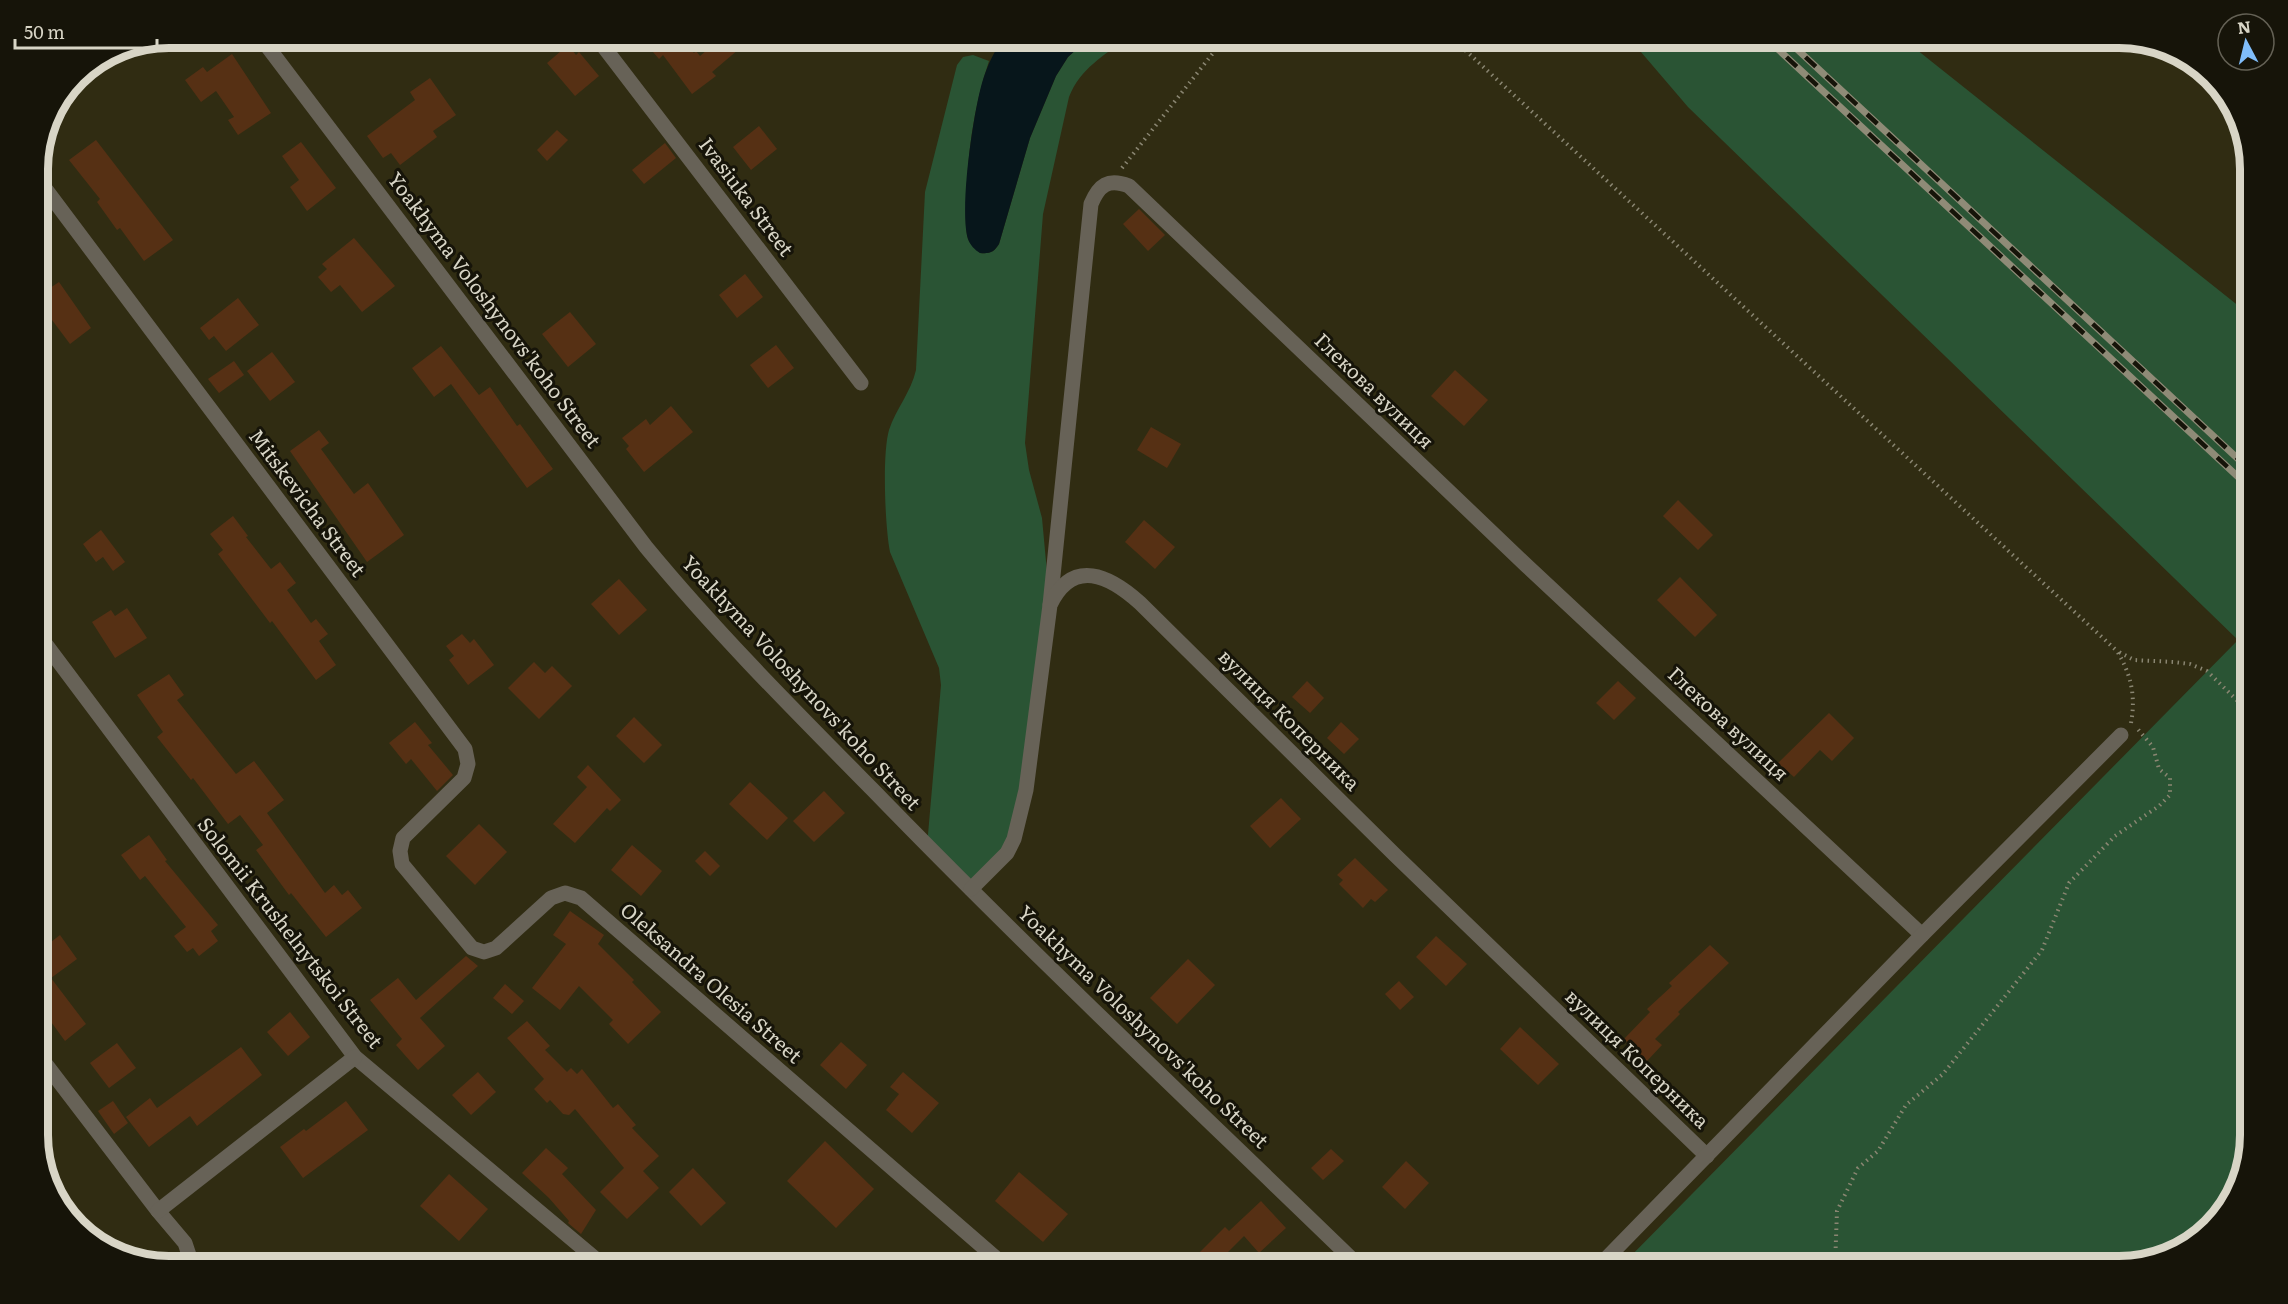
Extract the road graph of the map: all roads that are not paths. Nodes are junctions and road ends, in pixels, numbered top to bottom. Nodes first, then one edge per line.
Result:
1 (269, 48) edge
2 (605, 48) edge
3 (48, 192) edge
4 (861, 383) dead end
5 (1050, 605) junction
6 (48, 647) edge
7 (2121, 735) road end
8 (400, 851) joint
9 (971, 889) junction
10 (1922, 935) junction
11 (355, 1057) junction
12 (48, 1067) edge
13 (1707, 1156) junction
14 (158, 1211) junction
15 (189, 1256) edge
16 (592, 1256) edge
17 (993, 1256) edge
18 (1349, 1256) edge
19 (1609, 1256) edge

1 - 9 street, Yoakhyma Voloshynovs'koho Street
2 - 4 street, Ivasiuka Street
3 - 8 street, Mitskevicha Street
5 - 9 street
5 - 10 street, Глекова вулиця
5 - 13 street, вулиця Коперника
6 - 11 street, Solomii Krushelnytskoi Street
7 - 10 street
8 - 17 street, Oleksandra Olesia Street
9 - 18 street, Yoakhyma Voloshynovs'koho Street
10 - 13 street
11 - 14 street
11 - 16 street, Solomii Krushelnytskoi Street
12 - 14 street
13 - 19 street
14 - 15 street

